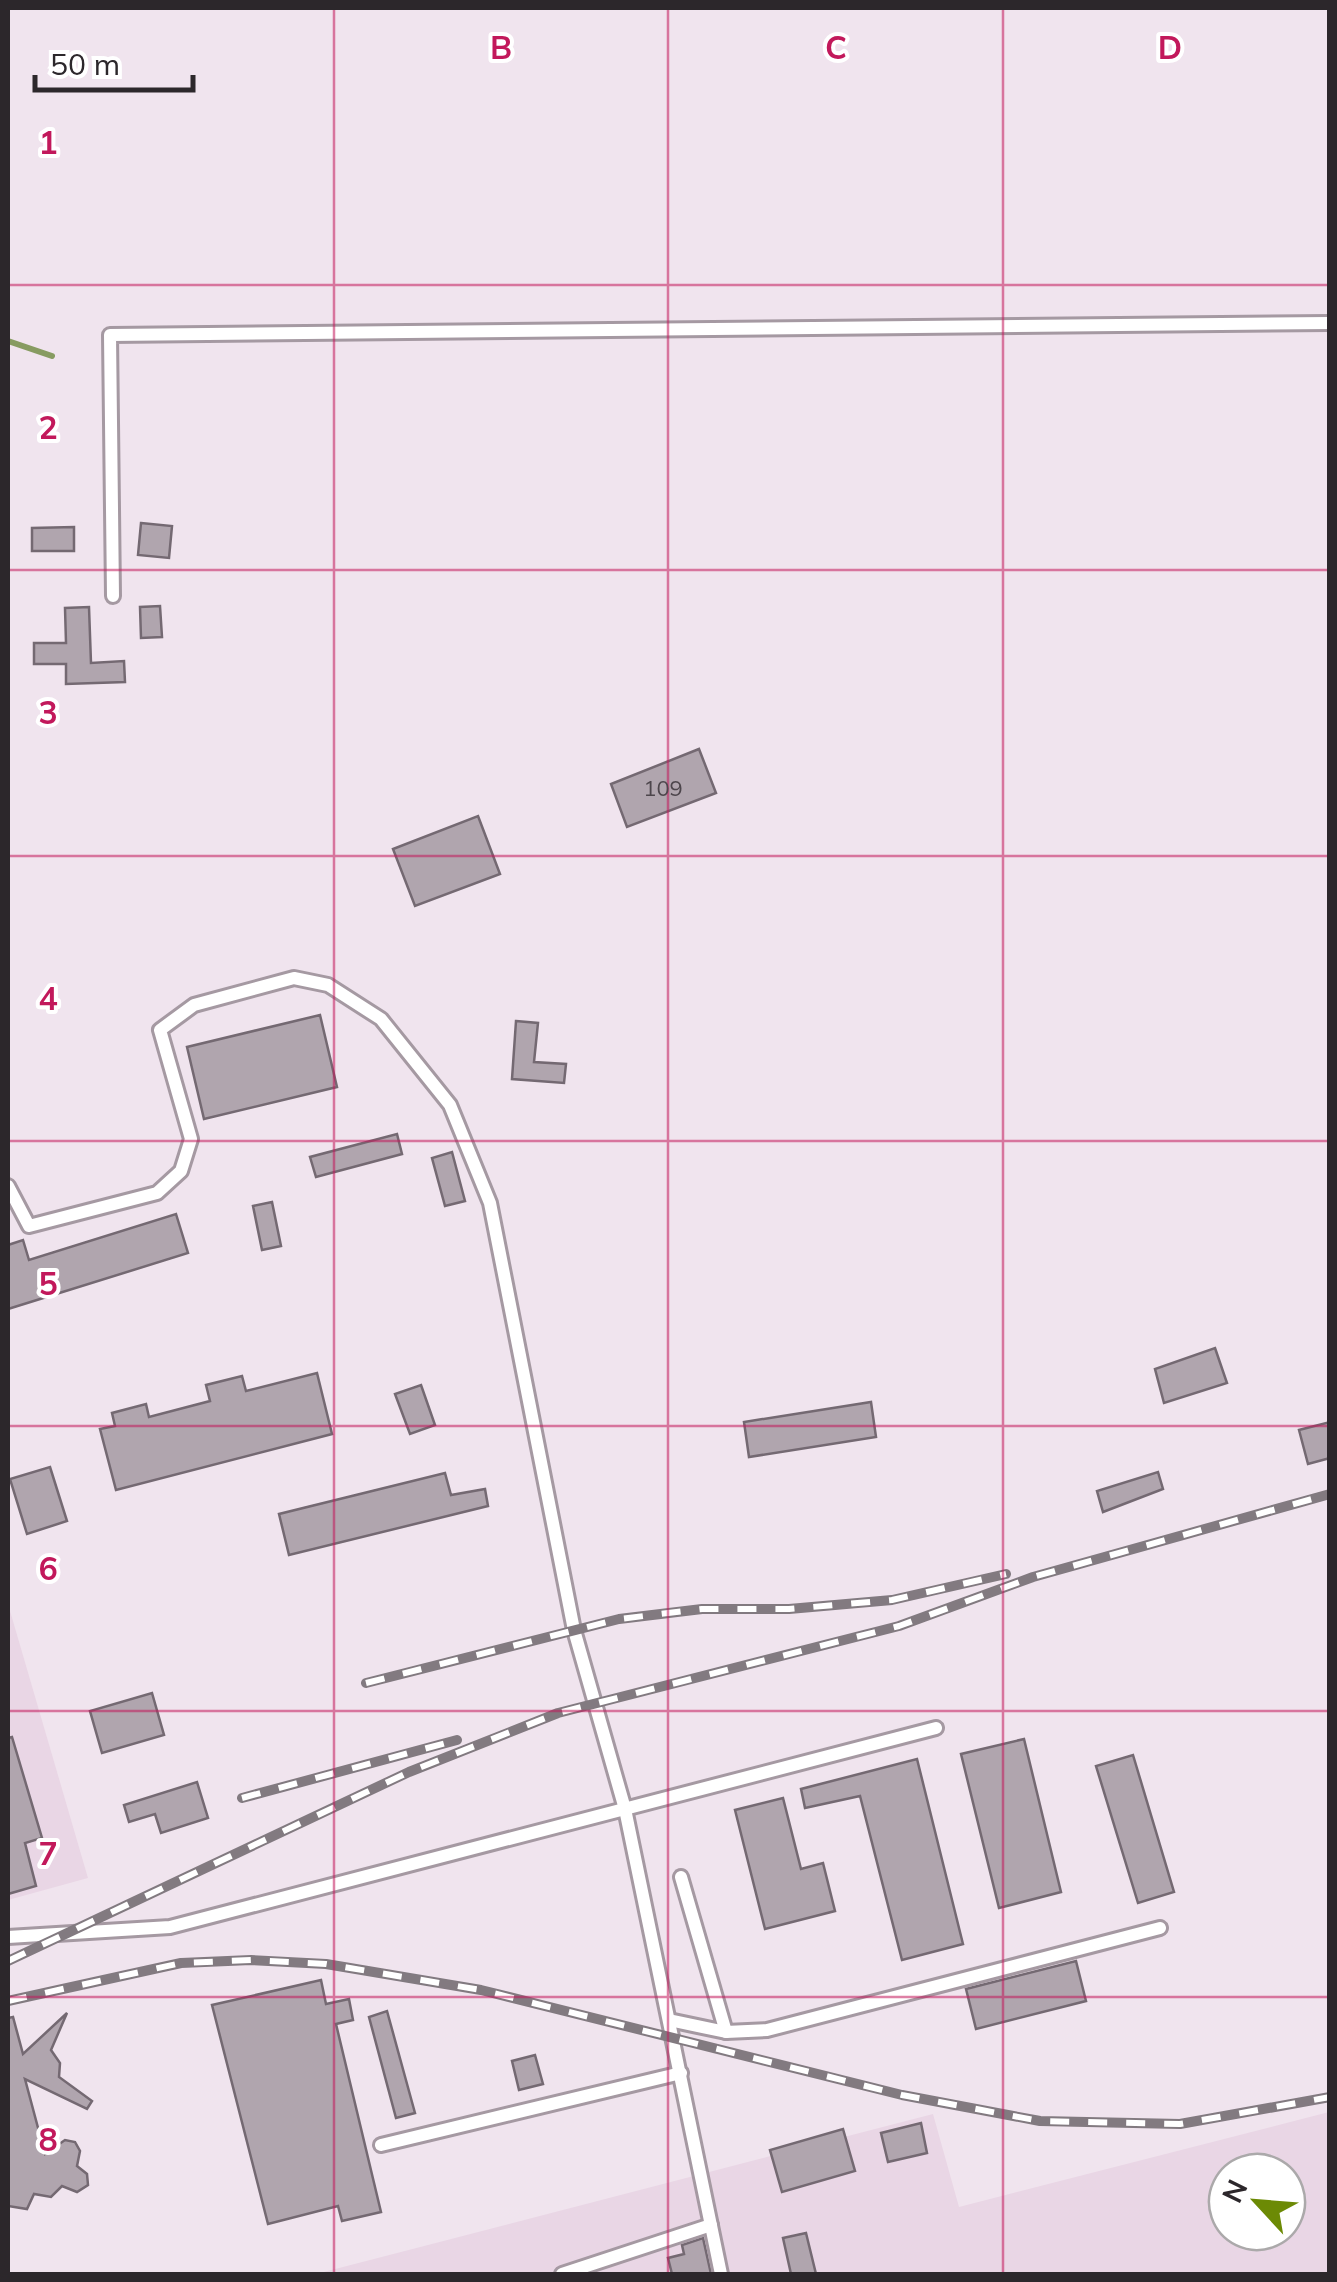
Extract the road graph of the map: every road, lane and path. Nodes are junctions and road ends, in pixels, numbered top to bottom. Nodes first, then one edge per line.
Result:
1 (1330, 322) edge
2 (113, 596) dead end
3 (8, 1186) edge
4 (936, 1728) dead end
5 (625, 1809) junction
6 (681, 1876) dead end
7 (1160, 1928) dead end
8 (8, 1936) edge
9 (669, 2020) junction
10 (726, 2032) junction
11 (681, 2073) junction
12 (381, 2145) dead end
13 (711, 2225) junction
14 (562, 2274) edge
15 (721, 2274) edge

1 - 2 lane
3 - 5 lane
4 - 5 lane
5 - 8 lane
5 - 9 lane
6 - 10 lane
7 - 10 lane
9 - 10 lane
9 - 11 lane
11 - 12 lane
11 - 13 lane
13 - 14 lane
13 - 15 lane

